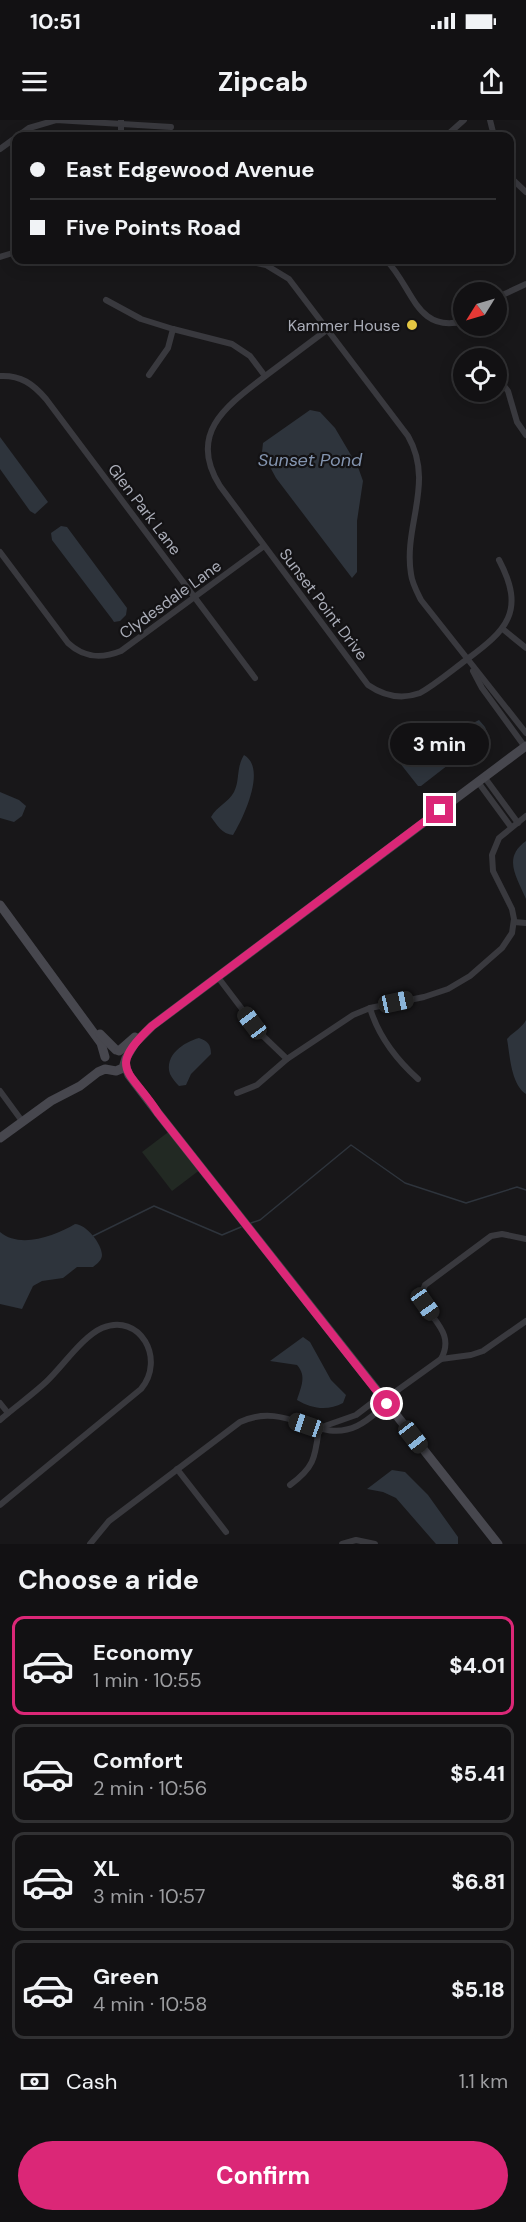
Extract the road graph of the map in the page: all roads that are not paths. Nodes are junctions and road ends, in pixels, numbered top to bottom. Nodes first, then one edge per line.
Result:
1 (464, 120) edge
2 (121, 122) edge
3 (171, 127) dead end
4 (23, 132) edge
5 (450, 132) edge
6 (514, 181) edge
7 (526, 192) edge
8 (261, 264) edge
9 (389, 264) edge
10 (526, 284) edge
11 (507, 292) edge
12 (106, 300) dead end
13 (453, 323) edge
14 (173, 329) junction
15 (328, 329) junction
16 (149, 375) dead end
17 (0, 376) edge
18 (265, 376) junction
19 (507, 390) edge
20 (526, 435) edge
21 (264, 546) junction
22 (0, 552) edge
23 (499, 560) dead end
24 (194, 597) junction
25 (504, 630) junction
26 (526, 648) edge
27 (466, 660) junction
28 (255, 678) dead end
29 (526, 734) edge
30 (526, 747) edge
31 (482, 780) junction
32 (526, 816) edge
33 (518, 823) junction
34 (511, 827) junction
35 (0, 905) edge
36 (514, 922) junction
37 (526, 923) edge
38 (217, 976) junction
39 (370, 1008) junction
40 (286, 1059) junction
41 (115, 1060) junction
42 (418, 1079) dead end
43 (0, 1091) edge
44 (237, 1093) dead end
45 (22, 1121) junction
46 (0, 1138) edge
47 (526, 1239) edge
48 (526, 1321) edge
49 (441, 1359) junction
50 (384, 1400) junction
51 (0, 1403) edge
52 (8, 1413) junction
53 (0, 1420) edge
54 (319, 1428) junction
55 (177, 1469) junction
56 (290, 1485) dead end
57 (0, 1505) edge
58 (226, 1532) dead end
59 (90, 1544) edge
60 (342, 1544) edge
61 (375, 1544) edge
62 (498, 1544) edge

1 - 5 street
2 - 3 street
2 - 4 street
6 - 7 street
8 - 15 street
9 - 13 street
10 - 11 street
12 - 14 street
14 - 16 street
14 - 18 street
15 - 18 street
15 - 27 street
17 - 24 street, Glen Park Lane
18 - 21 street, Sunset Point Drive
19 - 20 street
21 - 24 street, Clydesdale Lane
21 - 27 street, Sunset Point Drive
22 - 24 street, Clydesdale Lane
23 - 25 street
24 - 28 street, Glen Park Lane
25 - 26 street
25 - 27 street, Sunset Point Drive
27 - 29 street
27 - 30 street
30 - 31 main road
31 - 33 street
31 - 34 street
31 - 38 main road
32 - 33 street
33 - 34 street
34 - 36 street
35 - 41 main road
36 - 37 street
36 - 39 street
38 - 40 street
38 - 41 main road
39 - 40 street
39 - 42 street
40 - 44 street
41 - 45 main road
41 - 50 main road
43 - 45 street
45 - 46 main road
47 - 49 street
48 - 49 street
49 - 50 street
50 - 54 street
50 - 54 street
50 - 62 main road
51 - 52 street
52 - 53 street
52 - 57 street
54 - 55 street
54 - 56 street
55 - 58 street
55 - 59 street
60 - 61 street

